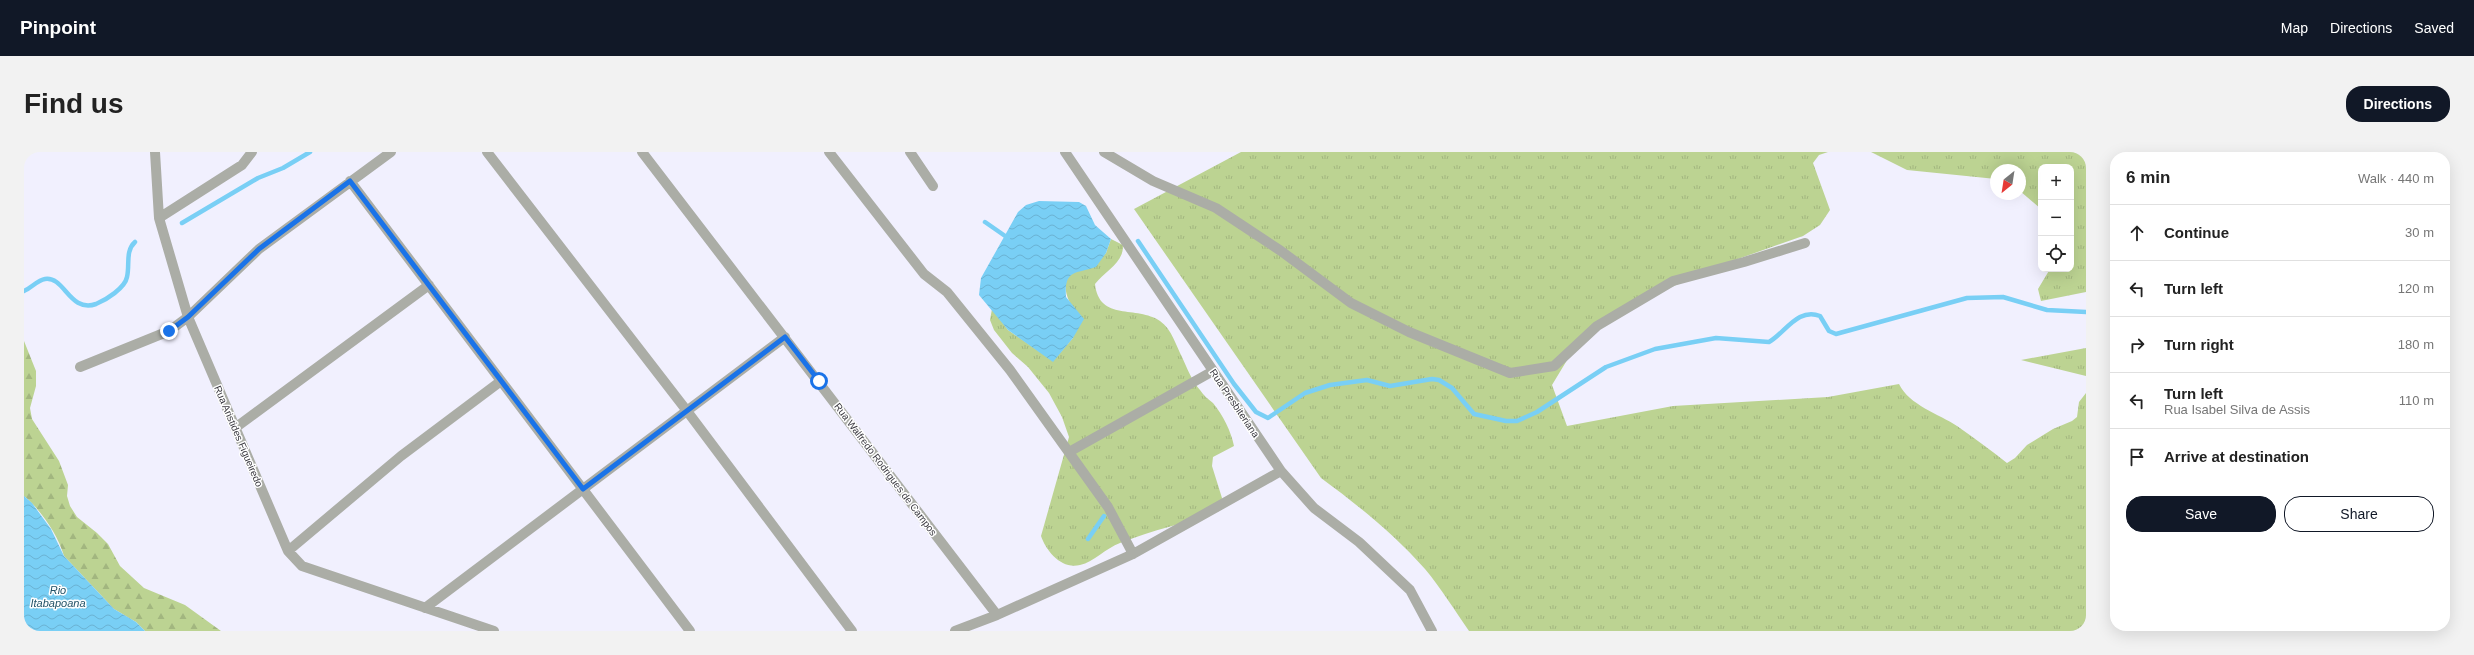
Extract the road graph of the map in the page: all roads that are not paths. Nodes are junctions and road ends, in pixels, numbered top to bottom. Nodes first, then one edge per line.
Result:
1 (155, 152) edge
2 (252, 152) edge
3 (391, 152) edge
4 (487, 152) edge
5 (642, 152) edge
6 (829, 152) edge
7 (910, 152) edge
8 (1065, 152) edge
9 (1104, 152) edge
10 (350, 181) junction
11 (933, 186) dead end
12 (159, 218) junction
13 (1805, 243) dead end
14 (429, 285) junction
15 (188, 317) junction
16 (785, 337) junction
17 (80, 367) dead end
18 (1213, 371) junction
19 (502, 381) junction
20 (687, 411) junction
21 (235, 428) junction
22 (1069, 452) junction
23 (1281, 471) junction
24 (583, 489) junction
25 (288, 551) junction
26 (1133, 554) junction
27 (425, 608) junction
28 (997, 614) junction
29 (494, 631) edge
30 (690, 631) edge
31 (852, 631) edge
32 (954, 631) edge
33 (1432, 631) edge

1 - 12 street, Rua Aristides Figueiredo
2 - 12 street
3 - 10 street
4 - 20 street
5 - 16 street, Rua Walfredo Rodrigues de Campos
6 - 22 street
7 - 11 street
8 - 18 street, Rua Presbiteriana
9 - 13 street
10 - 14 street
10 - 15 street
12 - 15 street, Rua Aristides Figueiredo
14 - 19 street
14 - 21 street
15 - 17 street
15 - 21 street, Rua Aristides Figueiredo
16 - 20 street
16 - 28 street, Rua Walfredo Rodrigues de Campos
18 - 22 street
18 - 23 street, Rua Presbiteriana
19 - 24 street
19 - 25 street
20 - 24 street
20 - 31 street
21 - 25 street, Rua Aristides Figueiredo
22 - 26 street
23 - 26 street
23 - 33 street, Rua Presbiteriana
24 - 27 street
24 - 30 street
25 - 27 street, Rua Aristides Figueiredo
26 - 28 street
27 - 29 street, Rua Aristides Figueiredo
28 - 32 street

